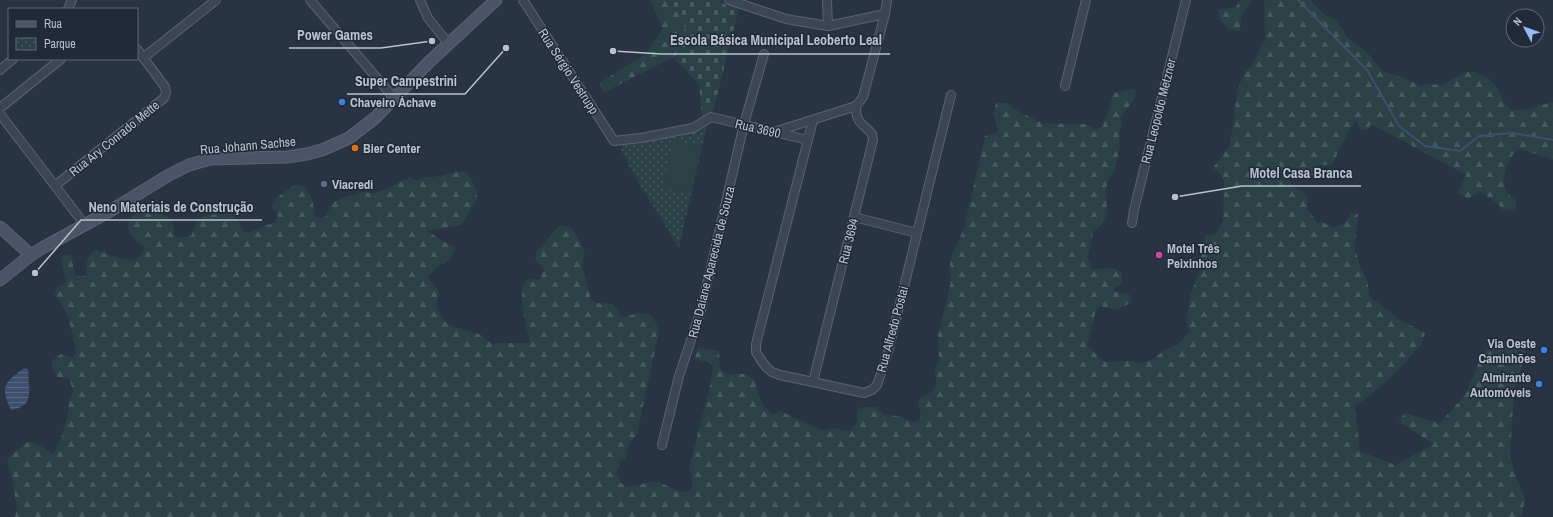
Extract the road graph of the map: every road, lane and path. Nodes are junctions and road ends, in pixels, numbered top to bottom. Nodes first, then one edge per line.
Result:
1 (216, 0) edge
2 (310, 0) edge
3 (420, 0) edge
4 (496, 0) edge
5 (523, 0) edge
6 (729, 0) edge
7 (827, 0) edge
8 (887, 0) edge
9 (1086, 0) edge
10 (1186, 0) edge
11 (885, 14) junction
12 (828, 26) junction
13 (448, 44) junction
14 (138, 51) edge
15 (764, 54) dead end
16 (143, 58) junction
17 (12, 60) edge
18 (60, 60) edge
19 (0, 70) edge
20 (1065, 86) dead end
21 (950, 95) dead end
22 (394, 98) junction
23 (856, 106) junction
24 (0, 108) edge
25 (0, 114) edge
26 (709, 117) joint
27 (813, 120) junction
28 (744, 124) junction
29 (774, 132) junction
30 (808, 140) junction
31 (56, 185) junction
32 (854, 218) junction
33 (1132, 223) dead end
34 (85, 225) junction
35 (0, 227) edge
36 (916, 233) junction
37 (31, 256) junction
38 (0, 280) edge
39 (813, 382) junction
40 (662, 445) dead end

1 - 16 street
2 - 22 street
3 - 13 street
4 - 13 street, Rua Johann Sachse
5 - 26 street, Rua Sérgio Vestrupp
6 - 12 street
7 - 12 street
8 - 11 street
9 - 20 street
10 - 33 street, Rua Leopoldo Metzner
11 - 12 street
11 - 23 street
13 - 22 street, Rua Johann Sachse
14 - 16 street, Rua Ary Conrado Mette
15 - 28 street, Rua Daiane Aparecida de Souza
16 - 31 street, Rua Ary Conrado Mette
17 - 19 street
18 - 24 street
21 - 36 street, Rua Alfredo Postai
22 - 34 street, Rua Johann Sachse
23 - 27 street
23 - 32 street, Rua 3694
25 - 31 street
26 - 28 street, Rua 3690
27 - 29 street
27 - 30 street, Rua Alfredo Postai
28 - 29 street, Rua 3690
28 - 40 street, Rua Daiane Aparecida de Souza
29 - 30 street, Rua 3690
30 - 39 street, Rua Alfredo Postai
31 - 34 street
32 - 36 street
32 - 39 street, Rua 3694
34 - 37 street, Rua Johann Sachse
35 - 37 street
36 - 39 street, Rua Alfredo Postai
37 - 38 street, Rua Johann Sachse

